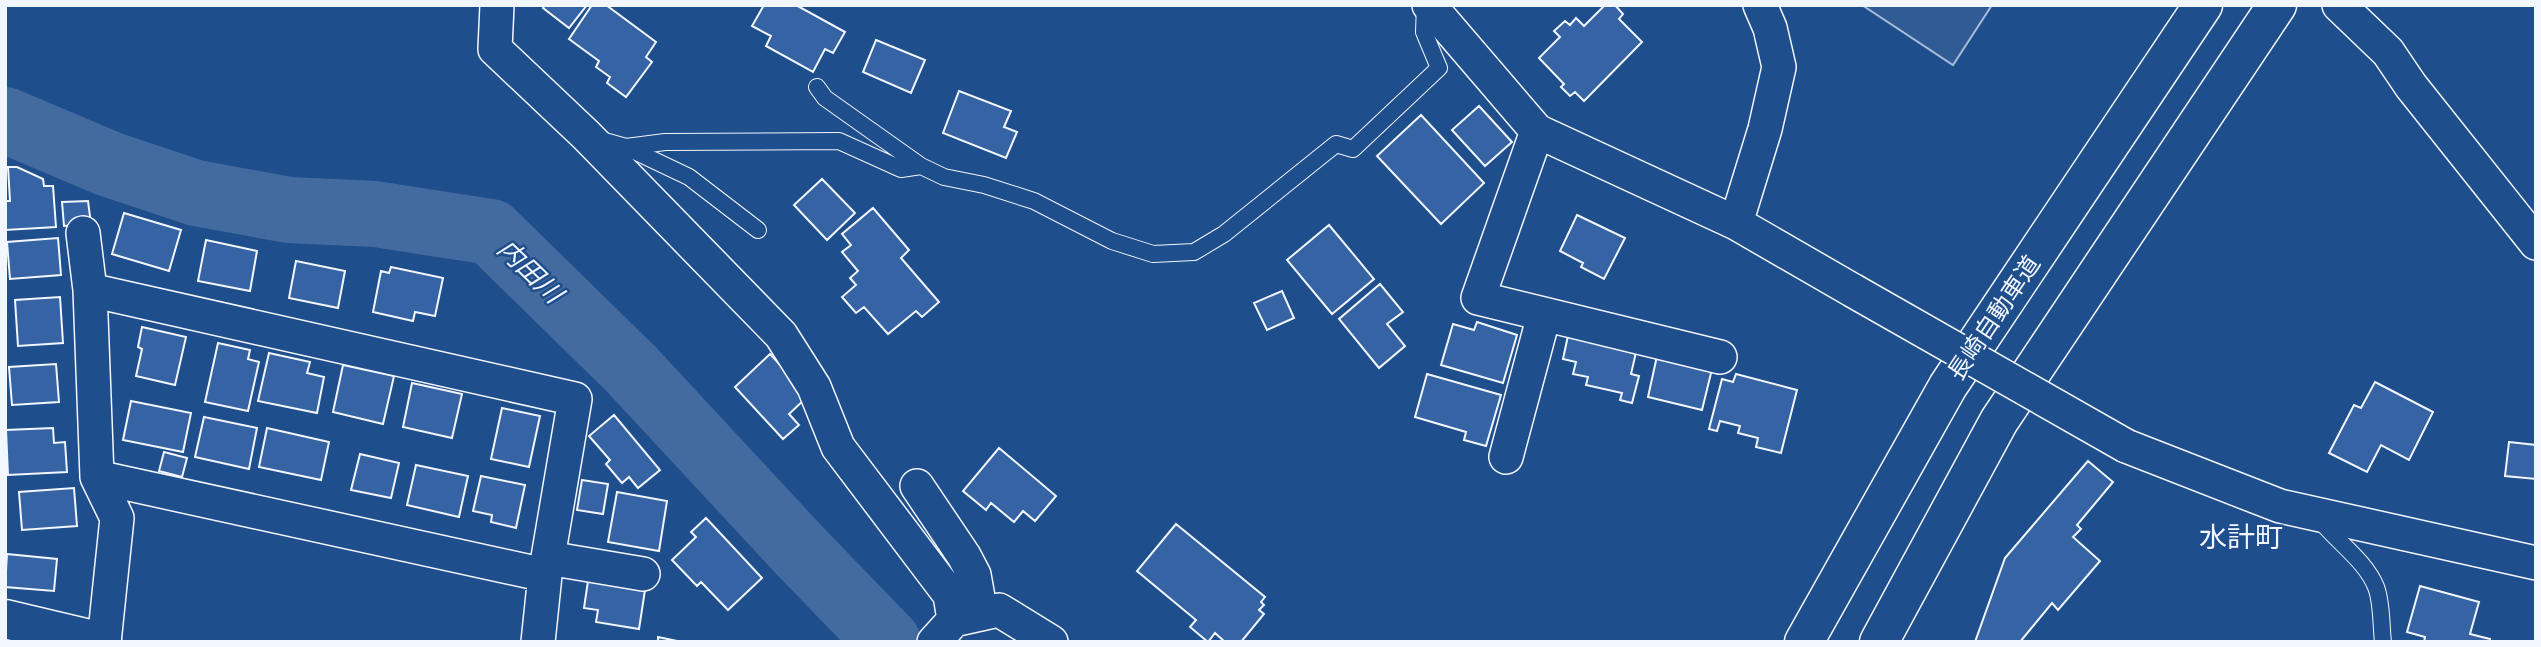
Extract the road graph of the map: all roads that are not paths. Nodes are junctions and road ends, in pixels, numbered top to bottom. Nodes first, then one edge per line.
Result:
1 (497, 5) edge
2 (1427, 5) edge
3 (1760, 5) edge
4 (2203, 5) edge
5 (2277, 5) edge
6 (2339, 5) edge
7 (817, 87) dead end
8 (1537, 131) junction
9 (586, 135) junction
10 (626, 147) junction
11 (921, 166) junction
12 (1736, 223) junction
13 (758, 230) dead end
14 (83, 233) dead end
15 (2536, 243) edge
16 (90, 290) junction
17 (1544, 315) junction
18 (1720, 357) dead end
19 (1506, 457) dead end
20 (97, 477) junction
21 (917, 485) dead end
22 (2315, 514) junction
23 (2536, 563) edge
24 (546, 566) junction
25 (643, 574) dead end
26 (5, 619) edge
27 (956, 625) edge
28 (103, 642) edge
29 (538, 642) edge
30 (1051, 642) edge
31 (1804, 642) edge
32 (1879, 642) edge
33 (2383, 642) edge

1 - 9 street
2 - 8 street
2 - 11 lane
3 - 12 street
4 - 31 main road, 長崎自動車道
5 - 32 main road
6 - 15 street
7 - 11 lane
8 - 12 street
8 - 17 street
9 - 10 lane
9 - 27 street
10 - 11 lane
10 - 13 lane
12 - 22 street, bridge
14 - 16 street
16 - 20 street
16 - 24 street
17 - 18 street
17 - 19 street
20 - 24 street
20 - 28 street
21 - 27 street
22 - 23 street
22 - 33 lane
24 - 25 street
24 - 29 street
26 - 28 main road
27 - 30 street

